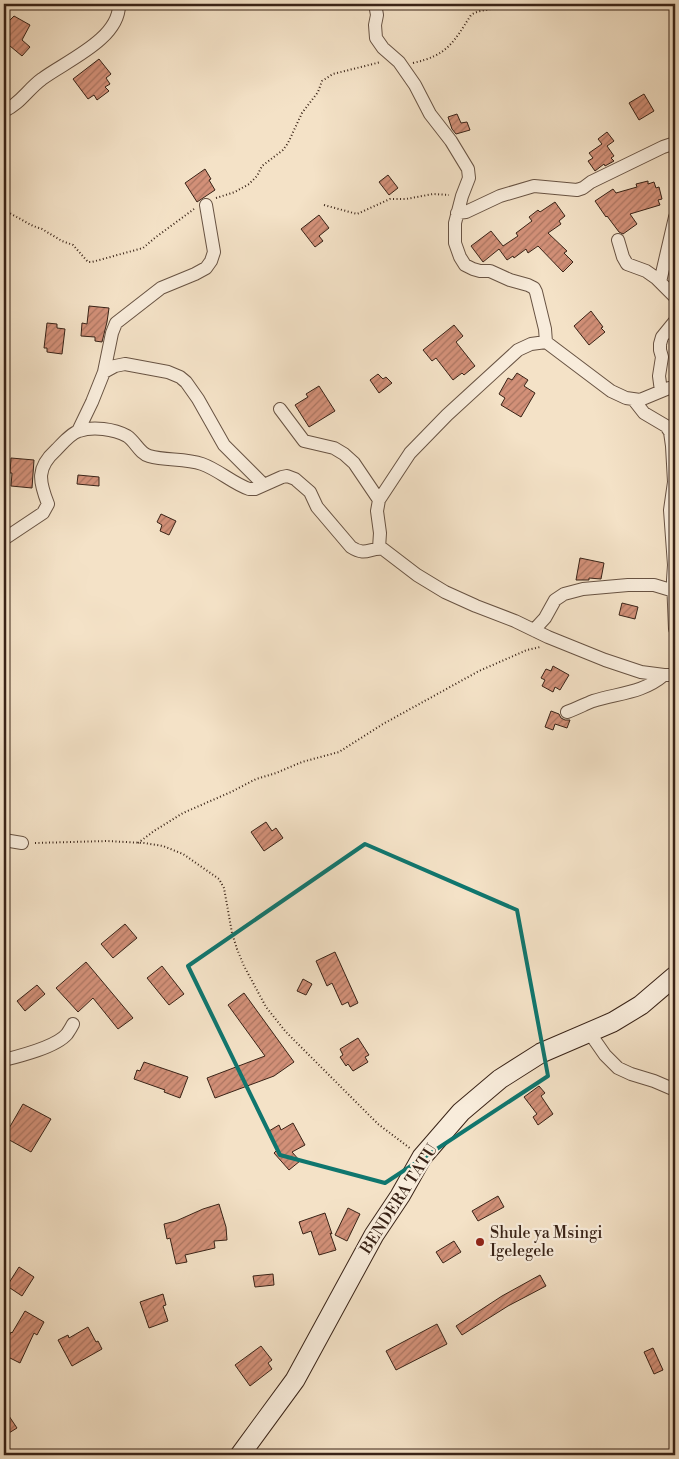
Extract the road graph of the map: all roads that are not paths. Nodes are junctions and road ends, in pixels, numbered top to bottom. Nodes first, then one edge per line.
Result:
1 (120, 4) edge
2 (375, 4) edge
3 (4, 111) edge
4 (675, 143) edge
5 (206, 205) road end
6 (457, 213) junction
7 (675, 217) edge
8 (618, 240) dead end
9 (660, 282) junction
10 (675, 297) edge
11 (675, 320) edge
12 (546, 342) junction
13 (104, 372) junction
14 (675, 388) edge
15 (661, 391) junction
16 (633, 399) junction
17 (280, 409) dead end
18 (78, 431) junction
19 (264, 485) junction
20 (380, 500) junction
21 (4, 538) edge
22 (379, 548) junction
23 (674, 591) junction
24 (675, 629) edge
25 (534, 630) junction
26 (670, 675) edge
27 (568, 712) dead end
28 (4, 840) edge
29 (22, 843) road end
30 (675, 976) edge
31 (73, 1024) dead end
32 (589, 1032) junction
33 (4, 1060) edge
34 (675, 1090) edge
35 (240, 1455) edge

1 - 3 street
2 - 6 street
4 - 6 street
5 - 13 street
6 - 12 street
7 - 9 street
8 - 9 street
9 - 10 street
11 - 15 street
12 - 16 street
12 - 20 street
13 - 18 street
13 - 19 street
14 - 15 street
15 - 16 street
16 - 23 street
17 - 20 street
18 - 19 street
18 - 21 street
19 - 22 street
20 - 22 street
22 - 25 street
23 - 24 street
23 - 25 street
25 - 26 street
26 - 27 street
28 - 29 street
30 - 32 main road, BENDERA TATU
31 - 33 street
32 - 34 street
32 - 35 main road, BENDERA TATU

